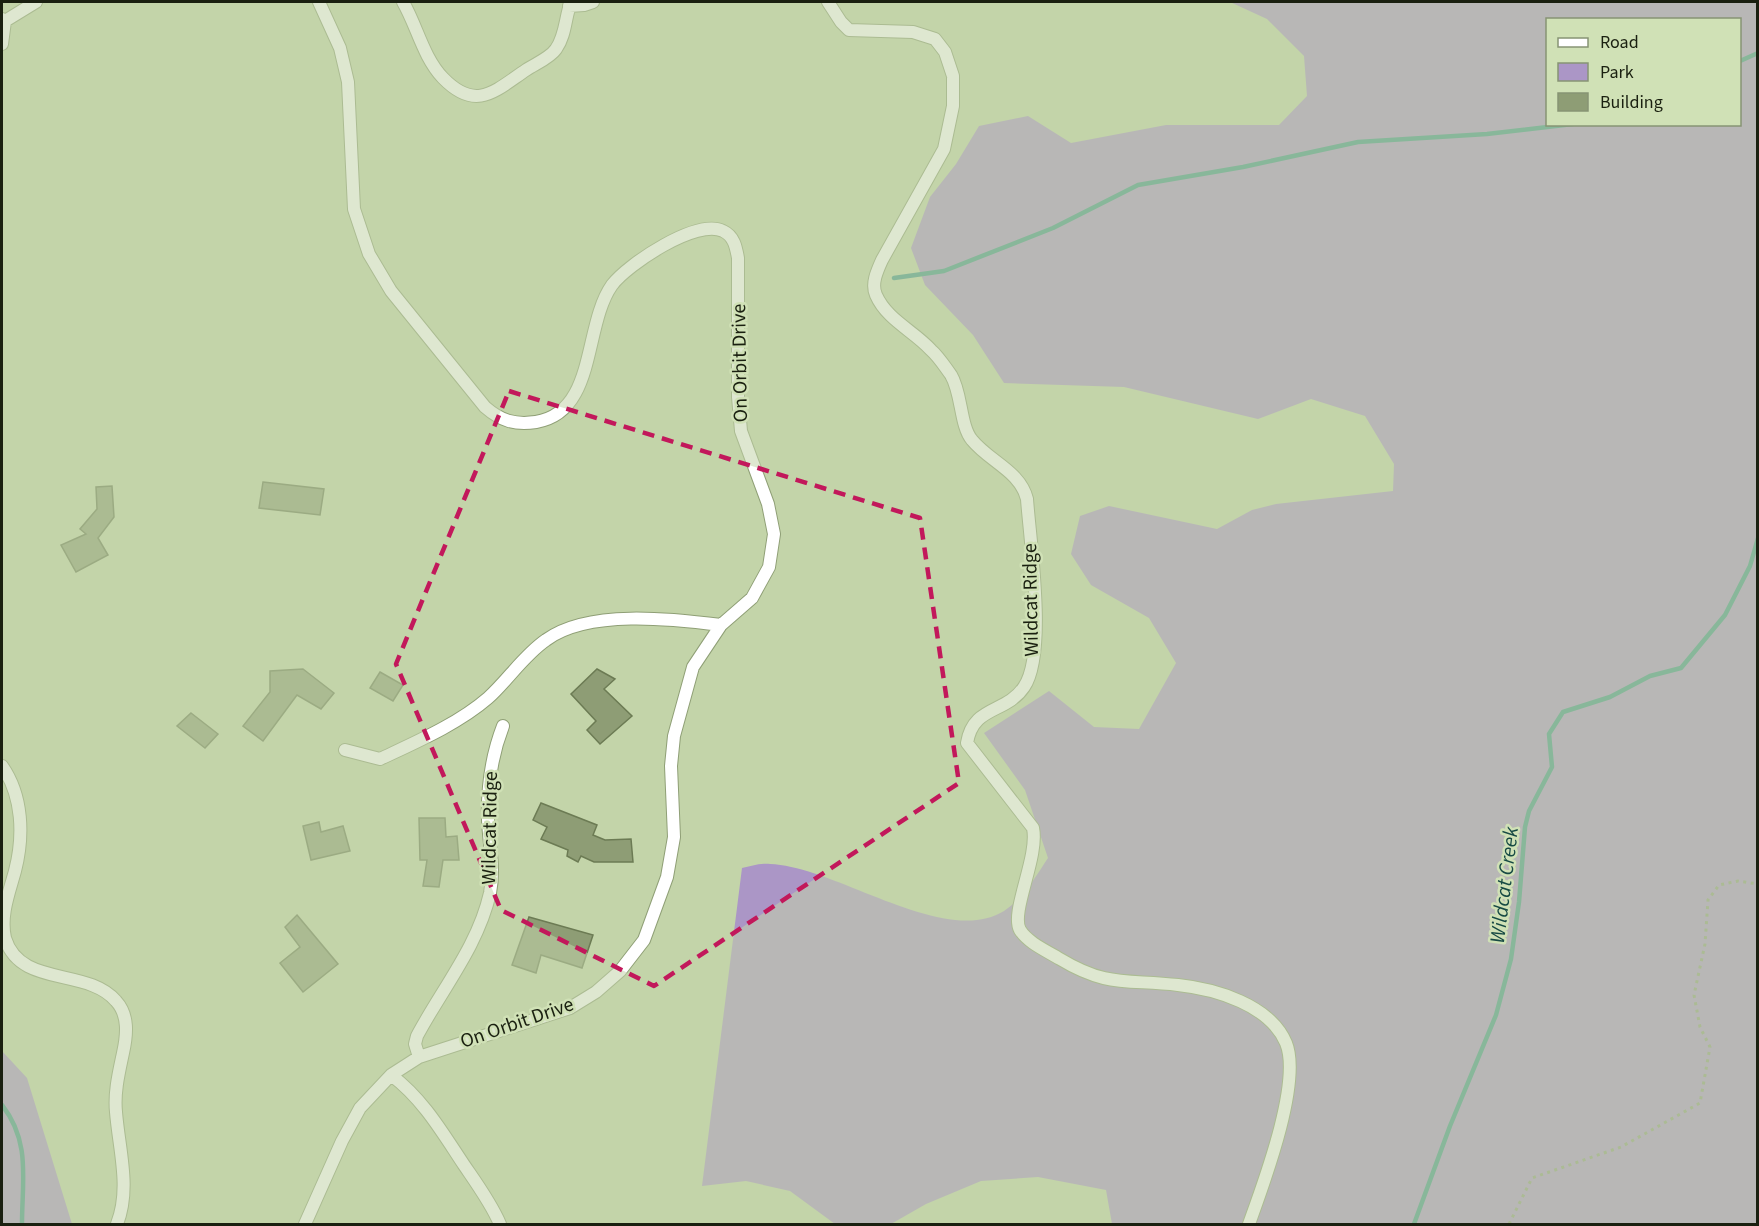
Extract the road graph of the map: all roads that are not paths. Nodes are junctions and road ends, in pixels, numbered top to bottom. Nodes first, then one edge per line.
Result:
1 (36, 2) edge
2 (319, 2) edge
3 (403, 2) edge
4 (593, 2) edge
5 (828, 2) edge
6 (570, 4) edge
7 (3, 20) edge
8 (2, 44) edge
9 (721, 625) junction
10 (503, 726) dead end
11 (345, 750) dead end
12 (2, 766) edge
13 (419, 1057) junction
14 (391, 1075) junction
15 (117, 1224) edge
16 (305, 1224) edge
17 (500, 1224) edge
18 (1249, 1224) edge

1 - 7 street
2 - 9 street, On Orbit Drive
3 - 6 street
4 - 6 street
5 - 18 street, Wildcat Ridge
7 - 8 street
9 - 11 street
9 - 13 street, On Orbit Drive
10 - 13 street, Wildcat Ridge
12 - 15 street
13 - 14 street, On Orbit Drive
14 - 16 street, On Orbit Drive
14 - 17 street

